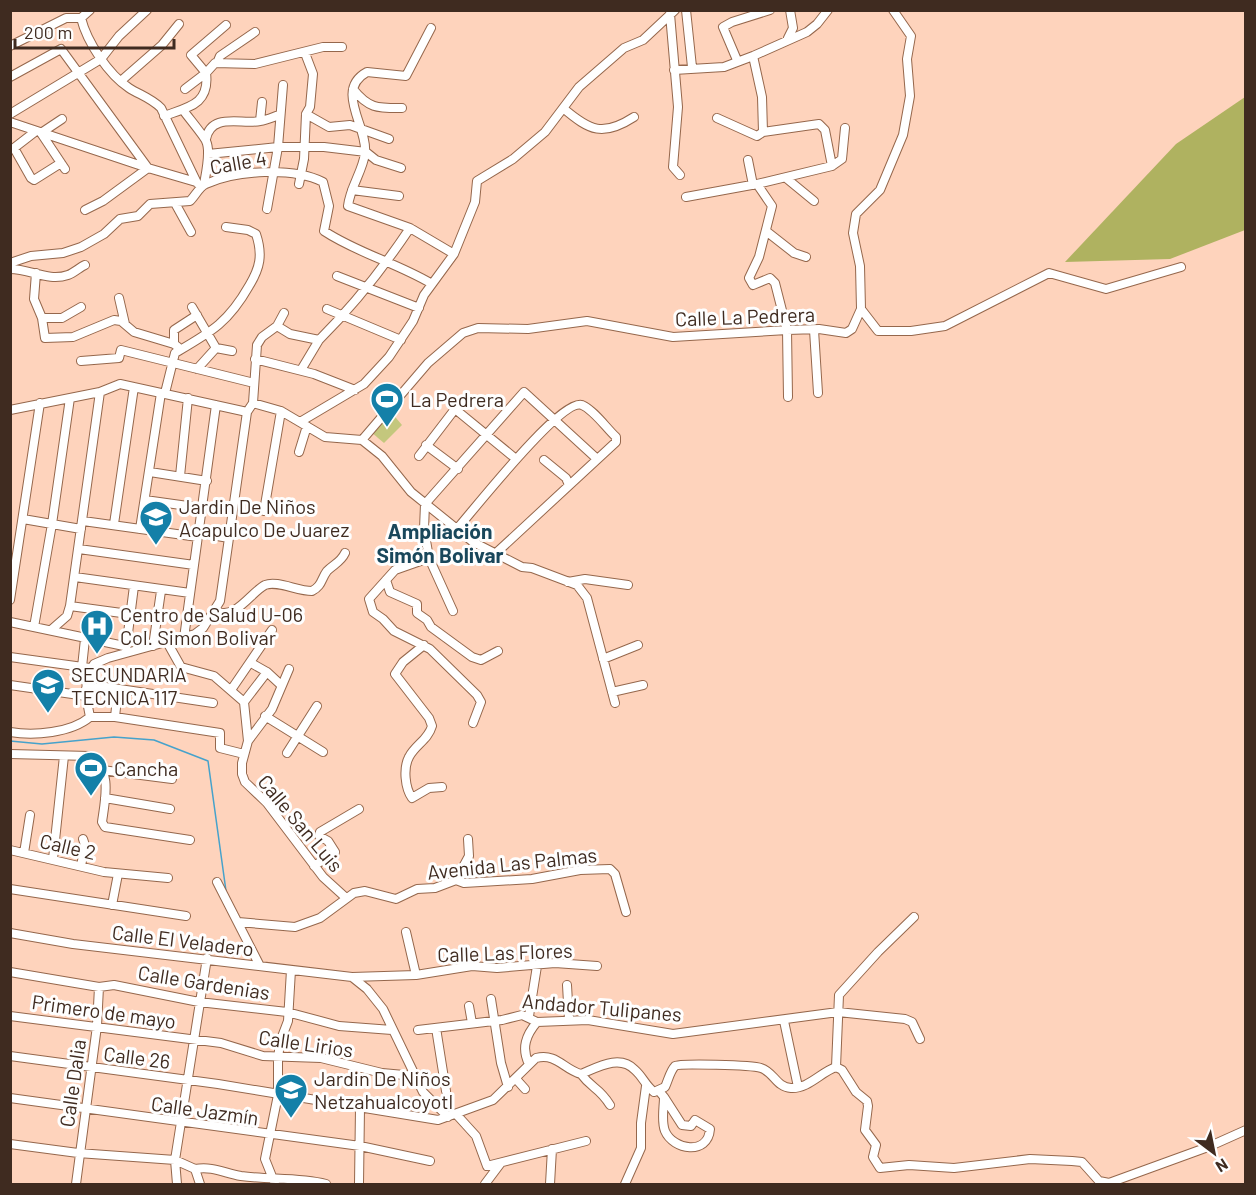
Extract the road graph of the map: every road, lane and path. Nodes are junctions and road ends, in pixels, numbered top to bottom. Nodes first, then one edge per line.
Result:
1 (90, 10) edge
2 (147, 10) edge
3 (686, 10) edge
4 (770, 10) edge
5 (790, 10) edge
6 (828, 10) edge
7 (893, 10) edge
8 (672, 12) edge
9 (81, 18) junction
10 (179, 24) dead end
11 (226, 25) dead end
12 (431, 28) dead end
13 (255, 32) dead end
14 (788, 38) junction
15 (10, 46) edge
16 (342, 47) dead end
17 (305, 53) junction
18 (753, 56) junction
19 (101, 59) junction
20 (737, 60) junction
21 (217, 63) junction
22 (692, 67) junction
23 (674, 70) junction
24 (77, 73) junction
25 (206, 73) junction
26 (10, 76) edge
27 (122, 80) junction
28 (283, 85) dead end
29 (185, 89) dead end
30 (353, 89) junction
31 (262, 102) dead end
32 (402, 108) dead end
33 (563, 108) junction
34 (183, 110) junction
35 (10, 114) edge
36 (306, 114) junction
37 (279, 115) junction
38 (164, 116) junction
39 (634, 117) dead end
40 (62, 118) dead end
41 (717, 118) dead end
42 (260, 121) junction
43 (10, 122) edge
44 (845, 128) dead end
45 (359, 129) junction
46 (38, 132) junction
47 (763, 132) junction
48 (206, 139) junction
49 (389, 139) dead end
50 (303, 146) junction
51 (278, 147) junction
52 (366, 152) junction
53 (208, 154) junction
54 (748, 160) dead end
55 (832, 166) junction
56 (148, 168) junction
57 (401, 168) dead end
58 (274, 172) junction
59 (680, 175) dead end
60 (786, 177) junction
61 (300, 179) junction
62 (200, 185) junction
63 (755, 185) junction
64 (352, 190) junction
65 (399, 196) dead end
66 (686, 197) dead end
67 (814, 201) dead end
68 (175, 202) junction
69 (267, 209) dead end
70 (85, 210) dead end
71 (226, 227) dead end
72 (410, 228) junction
73 (766, 231) junction
74 (191, 232) dead end
75 (454, 254) junction
76 (806, 257) dead end
77 (390, 262) junction
78 (10, 263) edge
79 (85, 265) dead end
80 (1181, 267) dead end
81 (10, 269) edge
82 (36, 273) junction
83 (337, 276) dead end
84 (432, 284) junction
85 (368, 290) junction
86 (119, 298) dead end
87 (81, 307) dead end
88 (192, 307) dead end
89 (418, 308) junction
90 (327, 309) dead end
91 (861, 309) junction
92 (284, 313) dead end
93 (197, 315) junction
94 (344, 315) junction
95 (42, 318) junction
96 (125, 324) junction
97 (277, 326) junction
98 (787, 330) junction
99 (814, 330) junction
100 (207, 334) junction
101 (319, 340) junction
102 (401, 340) junction
103 (174, 344) junction
104 (216, 348) junction
105 (182, 349) junction
106 (232, 351) dead end
107 (255, 359) junction
108 (81, 361) dead end
109 (171, 362) junction
110 (197, 369) junction
111 (301, 370) junction
112 (254, 383) junction
113 (134, 387) junction
114 (355, 390) junction
115 (100, 392) junction
116 (163, 393) junction
117 (818, 393) dead end
118 (788, 397) dead end
119 (70, 398) junction
120 (189, 398) junction
121 (40, 403) junction
122 (253, 403) junction
123 (216, 405) junction
124 (10, 410) edge
125 (281, 411) junction
126 (247, 412) junction
127 (554, 421) junction
128 (303, 424) junction
129 (485, 434) junction
130 (362, 440) junction
131 (426, 445) junction
132 (299, 452) dead end
133 (419, 456) dead end
134 (596, 458) junction
135 (516, 459) junction
136 (544, 460) dead end
137 (458, 469) junction
138 (150, 472) junction
139 (180, 476) junction
140 (207, 481) junction
141 (569, 485) junction
142 (145, 500) junction
143 (425, 504) junction
144 (202, 508) junction
145 (264, 511) dead end
146 (23, 519) junction
147 (52, 524) junction
148 (114, 524) junction
149 (82, 525) junction
150 (140, 529) junction
151 (456, 530) junction
152 (199, 535) junction
153 (229, 538) junction
154 (78, 549) junction
155 (345, 553) dead end
156 (495, 554) junction
157 (429, 558) junction
158 (14, 560) edge
159 (194, 565) junction
160 (75, 577) junction
161 (386, 580) junction
162 (568, 582) junction
163 (628, 585) dead end
164 (134, 586) junction
165 (161, 591) junction
166 (190, 593) junction
167 (10, 600) edge
168 (70, 606) junction
169 (216, 611) junction
170 (453, 611) dead end
171 (129, 614) junction
172 (10, 622) edge
173 (34, 627) junction
174 (51, 630) junction
175 (272, 630) dead end
176 (184, 638) junction
177 (85, 639) junction
178 (166, 642) junction
179 (424, 645) junction
180 (638, 645) dead end
181 (153, 646) junction
182 (126, 650) junction
183 (498, 651) dead end
184 (10, 657) edge
185 (603, 660) junction
186 (251, 663) junction
187 (86, 667) junction
188 (288, 669) dead end
189 (267, 672) junction
190 (643, 685) dead end
191 (10, 686) edge
192 (281, 686) junction
193 (118, 689) junction
194 (231, 690) junction
195 (612, 692) junction
196 (86, 693) junction
197 (244, 702) junction
198 (213, 703) dead end
199 (615, 703) dead end
200 (317, 706) dead end
201 (265, 716) junction
202 (90, 717) junction
203 (115, 717) junction
204 (473, 723) dead end
205 (10, 732) edge
206 (299, 736) junction
207 (248, 741) junction
208 (323, 752) dead end
209 (287, 753) dead end
210 (10, 754) edge
211 (244, 754) junction
212 (64, 756) junction
213 (102, 770) junction
214 (172, 779) dead end
215 (442, 787) dead end
216 (105, 798) junction
217 (170, 809) dead end
218 (359, 809) dead end
219 (30, 814) dead end
220 (83, 839) dead end
221 (468, 839) dead end
222 (190, 840) dead end
223 (10, 850) edge
224 (24, 853) junction
225 (53, 859) junction
226 (81, 866) junction
227 (314, 866) junction
228 (118, 874) junction
229 (168, 878) dead end
230 (456, 880) junction
231 (217, 882) dead end
232 (10, 889) edge
233 (345, 897) junction
234 (112, 905) junction
235 (626, 912) dead end
236 (186, 916) dead end
237 (914, 917) dead end
238 (238, 922) junction
239 (406, 932) dead end
240 (10, 933) edge
241 (207, 958) junction
242 (261, 966) junction
243 (537, 966) junction
244 (597, 966) dead end
245 (291, 970) junction
246 (10, 972) edge
247 (416, 975) junction
248 (352, 977) junction
249 (567, 985) dead end
250 (99, 987) junction
251 (491, 999) dead end
252 (199, 1002) junction
253 (469, 1006) dead end
254 (287, 1012) junction
255 (838, 1012) junction
256 (10, 1016) edge
257 (530, 1016) junction
258 (495, 1020) junction
259 (569, 1020) junction
260 (537, 1022) junction
261 (784, 1022) junction
262 (472, 1023) junction
263 (97, 1026) junction
264 (436, 1028) junction
265 (392, 1030) junction
266 (418, 1030) dead end
267 (920, 1039) dead end
268 (193, 1040) junction
269 (279, 1055) junction
270 (10, 1056) edge
271 (529, 1064) junction
272 (836, 1067) junction
273 (90, 1068) junction
274 (581, 1074) junction
275 (415, 1076) junction
276 (516, 1079) junction
277 (189, 1080) junction
278 (646, 1086) junction
279 (508, 1087) junction
280 (798, 1087) junction
281 (525, 1089) dead end
282 (446, 1091) dead end
283 (662, 1094) junction
284 (278, 1095) junction
285 (10, 1098) edge
286 (610, 1106) dead end
287 (86, 1108) junction
288 (360, 1108) junction
289 (452, 1115) junction
290 (181, 1122) junction
291 (1245, 1130) edge
292 (270, 1136) junction
293 (586, 1141) dead end
294 (10, 1144) edge
295 (360, 1146) junction
296 (552, 1149) junction
297 (78, 1153) junction
298 (175, 1160) junction
299 (430, 1161) dead end
300 (500, 1164) junction
301 (195, 1169) junction
302 (271, 1177) junction
303 (76, 1185) edge
304 (177, 1185) edge
305 (200, 1185) edge
306 (275, 1185) edge
307 (326, 1185) edge
308 (359, 1185) edge
309 (485, 1185) edge
310 (550, 1185) edge
311 (625, 1185) edge

1 - 9 street
2 - 19 street
3 - 22 street
4 - 20 street
5 - 14 street
6 - 14 street
7 - 91 street
8 - 23 street
8 - 33 street
9 - 15 street
9 - 19 street
10 - 27 street
11 - 25 street
12 - 30 street
13 - 21 street
14 - 18 street
16 - 17 street
17 - 21 street
17 - 36 street
18 - 20 street
18 - 47 street
19 - 24 street
19 - 27 street
20 - 22 street
21 - 25 street
22 - 23 street
23 - 59 street
24 - 26 street
24 - 35 street
24 - 56 street
25 - 29 street
25 - 34 street
27 - 38 street
28 - 37 street
30 - 32 street
30 - 45 street
31 - 42 street
33 - 39 street
33 - 75 street
34 - 38 street
34 - 48 street
36 - 45 street
36 - 50 street
37 - 42 street
37 - 51 street
38 - 62 street
40 - 46 street
41 - 47 street
42 - 48 street
43 - 46 street
44 - 55 street
45 - 49 street
45 - 52 street
46 - 46 street
46 - 56 street
47 - 55 street
48 - 53 street
50 - 51 street
50 - 52 street
50 - 61 street
51 - 53 street
51 - 58 street
52 - 57 street
52 - 64 street
53 - 62 street
54 - 63 street
55 - 60 street
56 - 62 street
56 - 70 street
58 - 61 street, Calle 4
58 - 62 street, Calle 4
58 - 69 street
60 - 63 street
60 - 67 street
61 - 77 street, Calle 4
62 - 68 street, Calle 4
63 - 66 street
63 - 73 street
64 - 65 street
64 - 72 street
68 - 74 street
68 - 78 street, Calle 4
71 - 100 street
72 - 75 street
72 - 77 street
73 - 76 street
73 - 98 street
75 - 84 street
77 - 84 street, Calle 4
77 - 85 street
79 - 82 street
80 - 91 street
81 - 82 street
82 - 95 street
83 - 85 street
84 - 89 street
85 - 89 street
85 - 94 street
86 - 96 street
87 - 95 street
88 - 93 street
89 - 102 street
90 - 94 street
91 - 99 street, Calle La Pedrera
92 - 97 street
93 - 100 street
93 - 103 street
94 - 101 street
94 - 102 street
95 - 96 street
96 - 103 street
97 - 101 street
97 - 107 street
98 - 99 street, Calle La Pedrera
98 - 118 street
98 - 130 street, Calle La Pedrera
99 - 117 street
100 - 104 street
100 - 105 street
101 - 111 street
102 - 114 street
103 - 105 street
104 - 106 street
104 - 110 street
105 - 109 street
107 - 111 street
107 - 112 street
108 - 109 street
109 - 110 street
109 - 116 street
110 - 112 street
111 - 114 street
112 - 122 street
113 - 115 street
113 - 116 street
113 - 148 street
114 - 128 street
115 - 119 street
115 - 149 street
116 - 120 street
116 - 138 street
119 - 121 street
119 - 147 street
120 - 123 street
120 - 139 street
121 - 124 street
121 - 146 street
122 - 125 street
122 - 126 street
123 - 126 street
123 - 140 street
125 - 128 street
125 - 145 street
126 - 153 street
127 - 129 street
127 - 134 street
127 - 134 street
127 - 135 street
128 - 130 street
128 - 132 street
129 - 131 street
129 - 135 street
129 - 137 street
130 - 143 street
131 - 133 street
131 - 137 street
134 - 141 street
135 - 151 street
136 - 141 street
137 - 143 street
138 - 139 street
138 - 142 street
139 - 140 street
140 - 144 street
141 - 156 street
142 - 144 street
142 - 150 street
143 - 151 street
143 - 157 street
144 - 152 street
146 - 147 street
146 - 158 street
147 - 149 street
147 - 173 street
148 - 149 street
148 - 150 street
149 - 154 street
150 - 152 street
151 - 156 street
152 - 153 street
152 - 159 street
153 - 169 street
154 - 159 street
154 - 160 street
155 - 169 street
156 - 162 street
157 - 161 street
157 - 170 street
158 - 167 street
159 - 166 street
160 - 164 street
160 - 168 street
161 - 179 street
161 - 183 street
162 - 163 street
162 - 185 street
164 - 165 street
164 - 171 street
165 - 166 street
165 - 181 street
166 - 176 street
168 - 171 street
168 - 174 street
169 - 176 street
171 - 182 street
172 - 173 street
173 - 174 street
174 - 177 street
175 - 186 street
176 - 178 street
177 - 182 street
177 - 187 street
178 - 181 street
178 - 194 street
179 - 204 street
179 - 215 street
180 - 185 street
181 - 182 street
182 - 187 street
184 - 187 street
185 - 195 street
186 - 189 street
186 - 194 street
187 - 196 street
188 - 192 street, Calle San Luis
189 - 192 street
189 - 197 street
190 - 195 street
191 - 196 street
192 - 201 street, Calle San Luis
193 - 196 street
193 - 198 street
193 - 203 street
194 - 197 street
195 - 199 street
196 - 202 street
197 - 207 street
200 - 206 street
201 - 206 street
201 - 207 street, Calle San Luis
202 - 203 street
202 - 205 street
203 - 211 street
206 - 208 street
206 - 209 street
207 - 211 street, Calle San Luis
210 - 212 street
211 - 227 street, Calle San Luis
212 - 213 street
212 - 225 street
213 - 214 street
213 - 216 street
216 - 217 street
216 - 222 street
218 - 227 street
219 - 224 street
220 - 226 street
221 - 230 street
223 - 224 street, Calle 2
224 - 225 street, Calle 2
225 - 226 street, Calle 2
226 - 228 street, Calle 2
227 - 233 street, Calle San Luis
228 - 229 street, Calle 2
228 - 234 street
230 - 233 street, Avenida Las Palmas
230 - 235 street, Avenida Las Palmas
231 - 238 street
232 - 234 street
233 - 238 street
234 - 236 street
237 - 255 street
238 - 242 street
239 - 247 street
240 - 241 street, Calle El Veladero
241 - 242 street, Calle El Veladero
241 - 252 street
242 - 245 street, Calle El Veladero
243 - 244 street, Calle Las Flores
243 - 247 street, Calle Las Flores
243 - 257 street
245 - 248 street, Calle El Veladero
245 - 254 street
246 - 250 street, Calle Gardenias
247 - 248 street, Calle El Veladero
248 - 265 street
249 - 259 street
250 - 252 street, Calle Gardenias
250 - 263 street, Calle Dalia
251 - 258 street
252 - 254 street, Calle Gardenias
252 - 268 street
253 - 262 street
254 - 265 street, Calle Gardenias
254 - 269 street
255 - 261 street, Andador Tulipanes
255 - 267 street, Andador Tulipanes
255 - 272 street
256 - 263 street, Primero de mayo
257 - 258 street, Andador Tulipanes
257 - 260 street, Andador Tulipanes
258 - 262 street, Andador Tulipanes
258 - 279 street
259 - 260 street, Andador Tulipanes
259 - 261 street, Andador Tulipanes
260 - 271 street
261 - 280 street
262 - 264 street, Andador Tulipanes
263 - 268 street, Primero de mayo
263 - 273 street, Calle Dalia
264 - 266 street, Andador Tulipanes
264 - 282 street
265 - 275 street
268 - 269 street, Calle Lirios
268 - 277 street
269 - 275 street, Calle Lirios
269 - 284 street
270 - 273 street, Calle 26
271 - 274 street
271 - 276 street
272 - 280 street
272 - 291 street
273 - 277 street, Calle 26
273 - 287 street, Calle Dalia
274 - 278 street
274 - 286 street
275 - 289 street
276 - 279 street
276 - 281 street
277 - 284 street, Calle 26
277 - 290 street
278 - 283 street
278 - 311 street
279 - 289 street
280 - 283 street
283 - 283 street
284 - 288 street, Calle 26
284 - 292 street
285 - 287 street, Calle Jazmín
287 - 290 street, Calle Jazmín
287 - 297 street, Calle Dalia
288 - 289 street, Calle 26
288 - 295 street
289 - 300 street
290 - 292 street, Calle Jazmín
290 - 298 street
292 - 295 street, Calle Jazmín
292 - 302 street
293 - 296 street
294 - 297 street
295 - 299 street, Calle Jazmín
295 - 308 street
296 - 300 street
296 - 310 street
297 - 298 street
297 - 303 street, Calle Dalia
298 - 301 street
298 - 304 street
300 - 309 street
301 - 302 street
301 - 305 street
302 - 306 street
302 - 307 street

